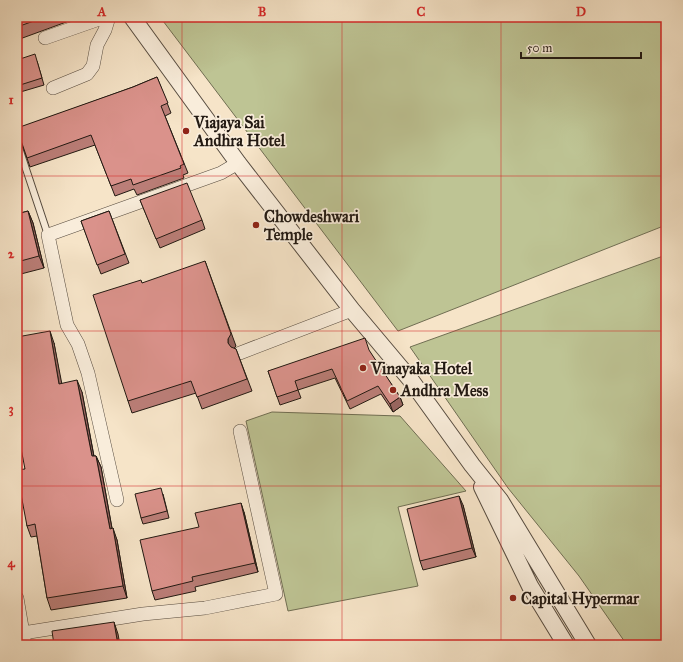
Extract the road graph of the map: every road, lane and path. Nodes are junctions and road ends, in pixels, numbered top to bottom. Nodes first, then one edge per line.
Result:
1 (105, 17) edge
2 (109, 17) edge
3 (132, 17) edge
4 (45, 38) dead end
5 (53, 88) dead end
6 (17, 142) edge
7 (238, 163) junction
8 (48, 235) junction
9 (352, 310) junction
10 (240, 353) dead end
11 (240, 431) dead end
12 (472, 465) junction
13 (117, 500) dead end
14 (17, 598) edge
15 (24, 639) edge
16 (566, 645) edge
17 (588, 645) edge

1 - 4 street
2 - 5 street
3 - 7 street
6 - 8 lane
7 - 8 street
7 - 9 street
8 - 13 street
9 - 10 street
9 - 12 street
11 - 15 street
12 - 16 street
12 - 17 street
14 - 15 street

